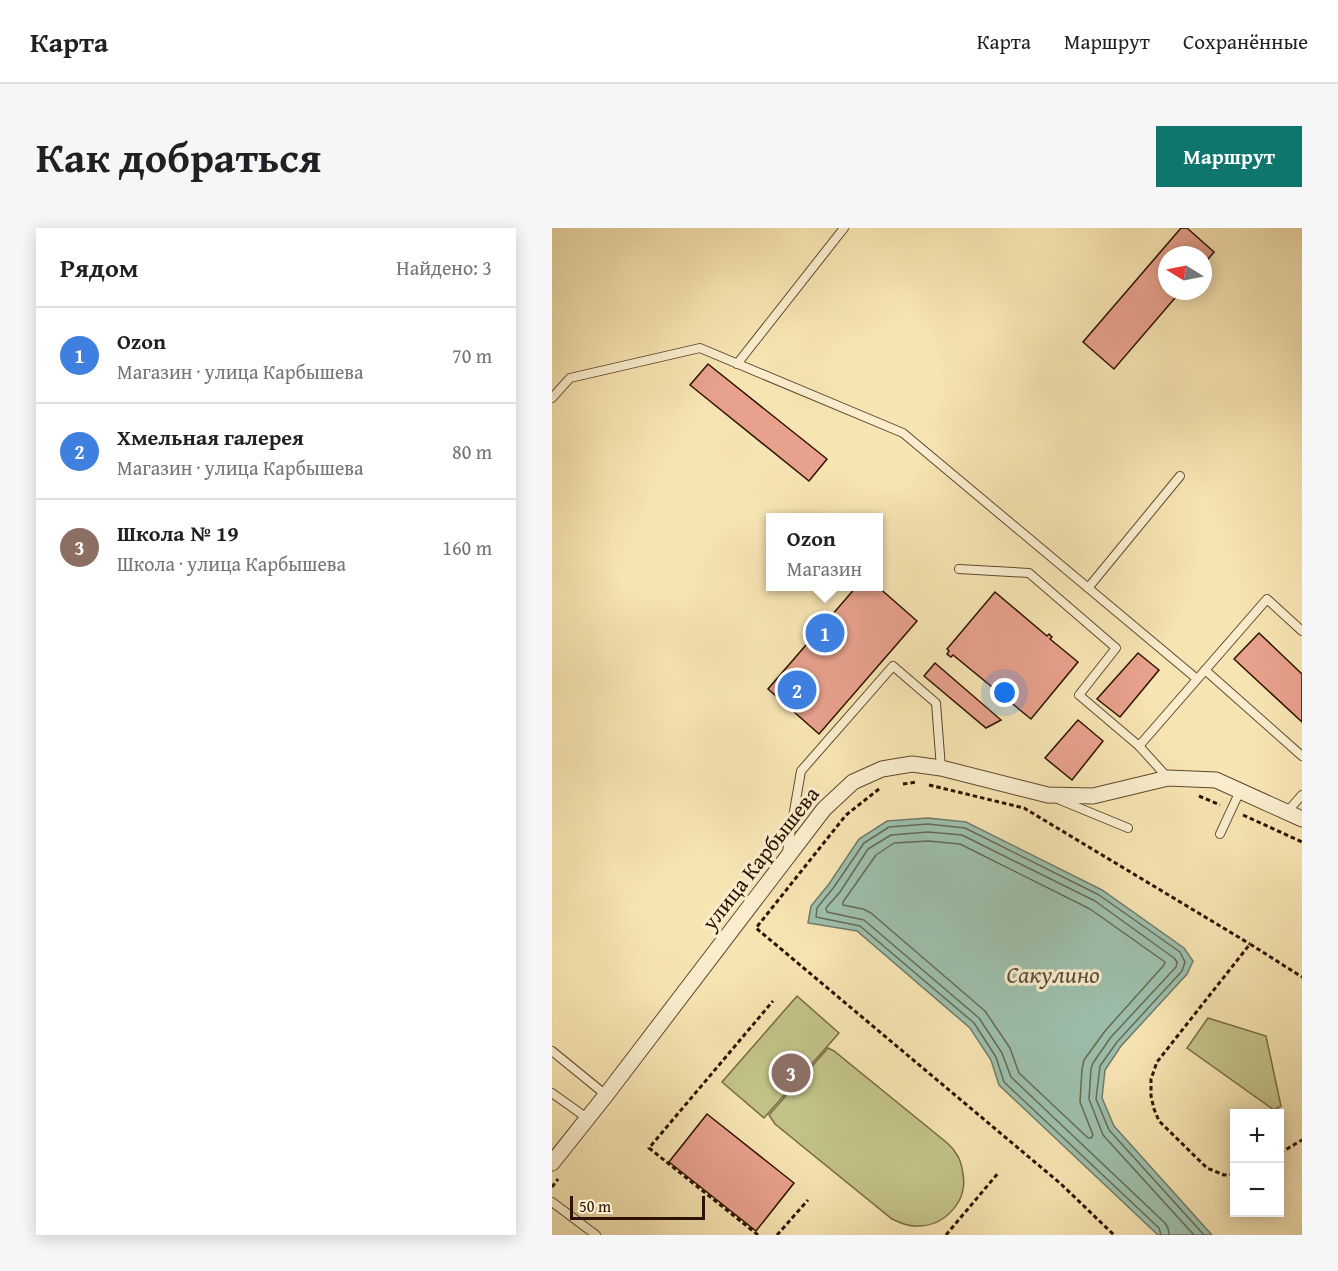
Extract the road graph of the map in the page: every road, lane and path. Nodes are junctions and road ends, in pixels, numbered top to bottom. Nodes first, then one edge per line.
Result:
1 (844, 228) edge
2 (737, 364) junction
3 (552, 398) edge
4 (1180, 476) dead end
5 (959, 569) dead end
6 (1088, 588) junction
7 (1302, 631) edge
8 (1205, 670) junction
9 (1197, 679) junction
10 (1139, 746) junction
11 (1302, 756) edge
12 (940, 768) junction
13 (1168, 778) junction
14 (919, 782) dead end
15 (901, 784) dead end
16 (930, 785) dead end
17 (883, 786) dead end
18 (1240, 791) junction
19 (1048, 795) junction
20 (1302, 795) edge
21 (1198, 796) dead end
22 (1024, 808) junction
23 (1036, 809) dead end
24 (1231, 810) junction
25 (1287, 812) junction
26 (1302, 819) edge
27 (1128, 828) dead end
28 (1220, 834) dead end
29 (1302, 842) edge
30 (786, 859) junction
31 (1250, 944) junction
32 (1302, 977) edge
33 (773, 1001) dead end
34 (552, 1051) edge
35 (552, 1093) edge
36 (606, 1095) junction
37 (587, 1118) junction
38 (1302, 1140) edge
39 (1284, 1151) edge
40 (552, 1162) edge
41 (999, 1172) dead end
42 (1230, 1174) edge
43 (808, 1200) dead end
44 (552, 1202) edge
45 (596, 1235) edge
46 (758, 1235) edge
47 (777, 1235) edge
48 (946, 1235) edge
49 (1114, 1235) edge

1 - 2 lane
2 - 3 lane
2 - 6 lane
4 - 6 lane
5 - 10 lane
6 - 9 lane
7 - 8 lane
8 - 9 lane
8 - 11 lane
9 - 10 lane
10 - 13 lane
12 - 19 street, улица Карбышева
12 - 30 street, улица Карбышева
12 - 30 lane
13 - 18 street, улица Карбышева
13 - 19 street, улица Карбышева
14 - 15 path
16 - 22 path
17 - 49 path
18 - 24 lane
18 - 25 street, улица Карбышева
19 - 27 lane
20 - 25 lane
21 - 24 path
22 - 23 path
22 - 31 path
24 - 28 lane
24 - 29 path
25 - 26 street, улица Карбышева
30 - 36 street, улица Карбышева
31 - 32 path
31 - 42 path
33 - 46 path
34 - 36 lane
35 - 37 lane
36 - 37 street, улица Карбышева
37 - 40 street, улица Карбышева
38 - 39 path
41 - 48 path
43 - 47 path
44 - 45 lane

